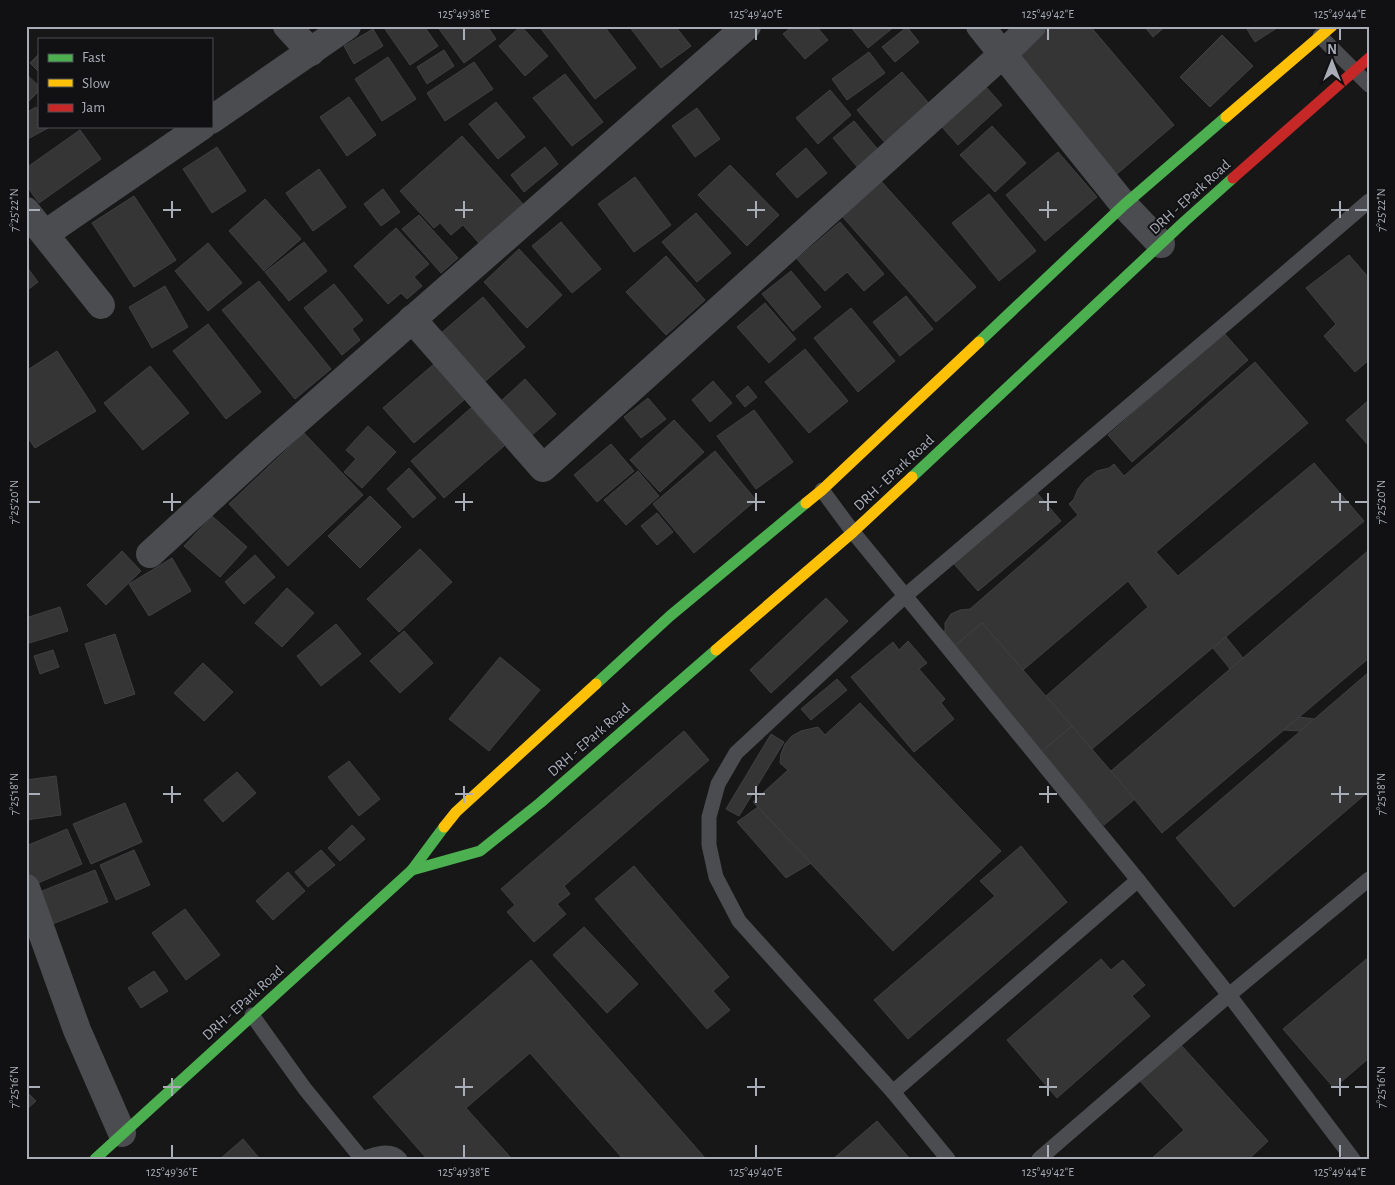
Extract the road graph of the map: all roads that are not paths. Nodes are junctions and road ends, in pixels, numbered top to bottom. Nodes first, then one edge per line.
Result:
1 (287, 26) edge
2 (347, 26) edge
3 (747, 26) edge
4 (980, 26) edge
5 (1032, 26) edge
6 (1326, 31) edge
7 (311, 52) junction
8 (1003, 54) junction
9 (1369, 58) edge
10 (1354, 70) junction
11 (1369, 85) edge
12 (212, 119) edge
13 (199, 128) edge
14 (1369, 201) edge
15 (1124, 205) junction
16 (26, 211) edge
17 (44, 234) junction
18 (1161, 244) junction
19 (101, 305) dead end
20 (412, 320) junction
21 (822, 490) junction
22 (853, 532) junction
23 (150, 554) dead end
24 (905, 596) junction
25 (412, 870) junction
26 (1369, 879) edge
27 (1138, 880) junction
28 (26, 888) edge
29 (1229, 995) junction
30 (252, 1015) junction
31 (893, 1092) junction
32 (122, 1133) junction
33 (95, 1159) edge
34 (362, 1159) edge
35 (400, 1159) edge
36 (948, 1159) edge
37 (1039, 1159) edge
38 (1353, 1159) edge

1 - 7 street
2 - 7 street
3 - 20 street
4 - 8 street
5 - 8 street
6 - 10 lane
6 - 15 main road, DRH - EPark Road
7 - 12 street
8 - 15 street
8 - 20 street
9 - 10 main road, DRH - EPark Road
10 - 11 lane
10 - 18 main road, DRH - EPark Road
13 - 17 street
14 - 24 lane
15 - 18 street
15 - 21 main road, DRH - EPark Road
16 - 17 street
17 - 19 street
18 - 22 main road, DRH - EPark Road
20 - 23 street
21 - 22 lane
21 - 25 main road, DRH - EPark Road
22 - 24 lane
22 - 25 main road, DRH - EPark Road
24 - 27 lane
24 - 31 lane
25 - 30 main road, DRH - EPark Road
26 - 29 lane
27 - 29 lane
27 - 31 lane
28 - 32 street
29 - 37 lane
29 - 38 lane
30 - 32 main road, DRH - EPark Road
30 - 34 lane
31 - 36 lane
32 - 33 main road, DRH - EPark Road
34 - 35 lane

